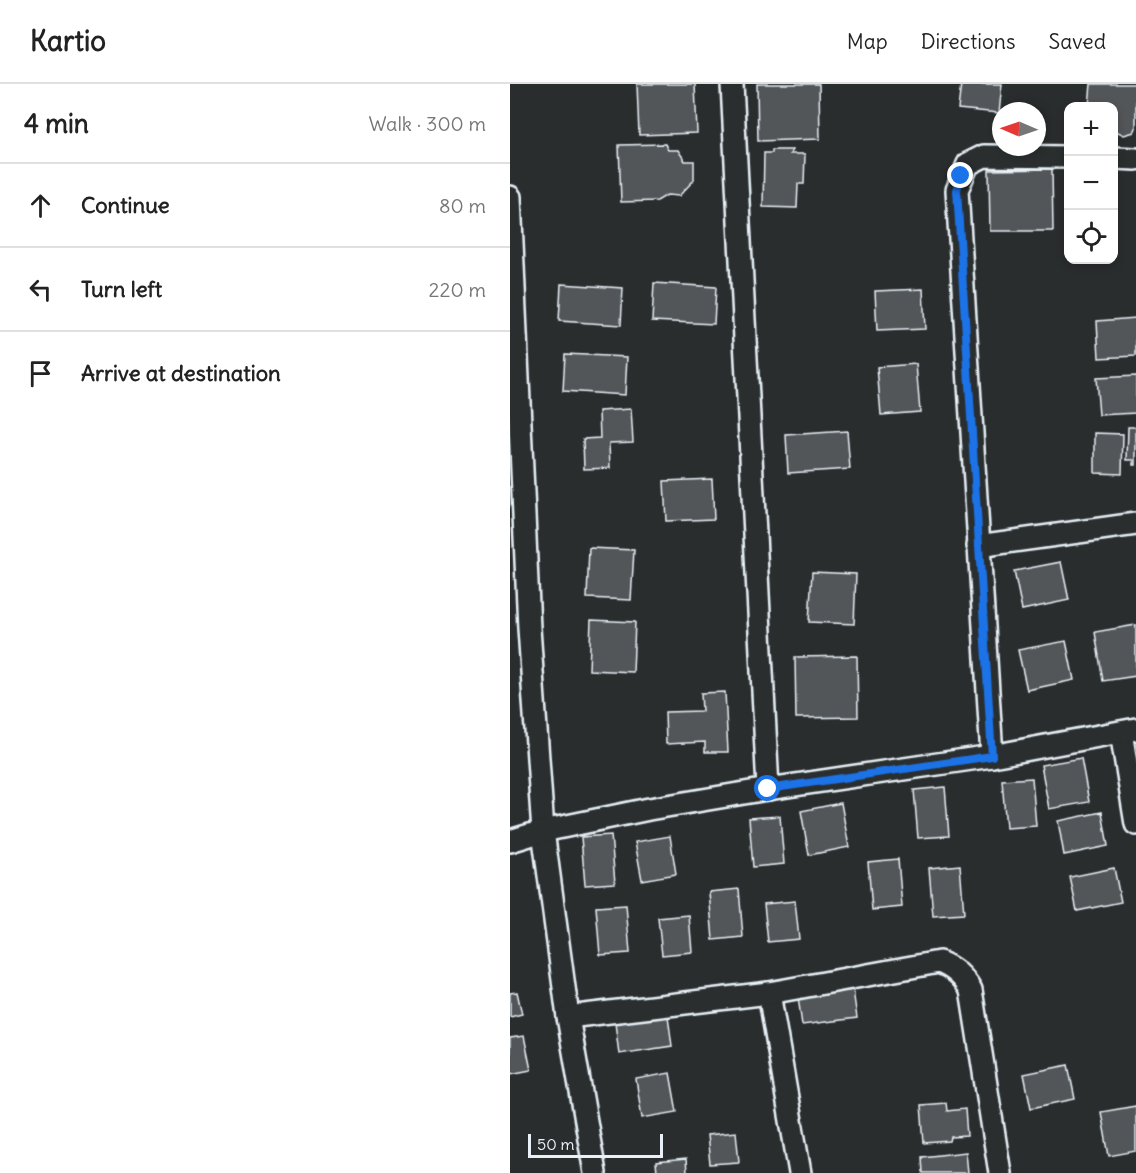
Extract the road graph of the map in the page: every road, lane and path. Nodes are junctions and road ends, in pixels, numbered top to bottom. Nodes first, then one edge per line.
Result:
1 (732, 84) edge
2 (1064, 158) edge
3 (1118, 158) edge
4 (1136, 159) edge
5 (510, 197) edge
6 (1136, 524) edge
7 (978, 546) junction
8 (1128, 731) edge
9 (992, 756) junction
10 (768, 789) junction
11 (1136, 824) edge
12 (543, 831) junction
13 (510, 841) edge
14 (769, 993) junction
15 (568, 1017) junction
16 (595, 1173) edge
17 (800, 1173) edge
18 (1000, 1173) edge

1 - 10 street
2 - 7 street
3 - 4 street
5 - 12 street
6 - 7 street
7 - 9 street
8 - 9 street
8 - 11 street
9 - 10 street
10 - 12 street
12 - 13 street
12 - 15 street
14 - 15 street
14 - 17 street
14 - 18 street
15 - 16 street

